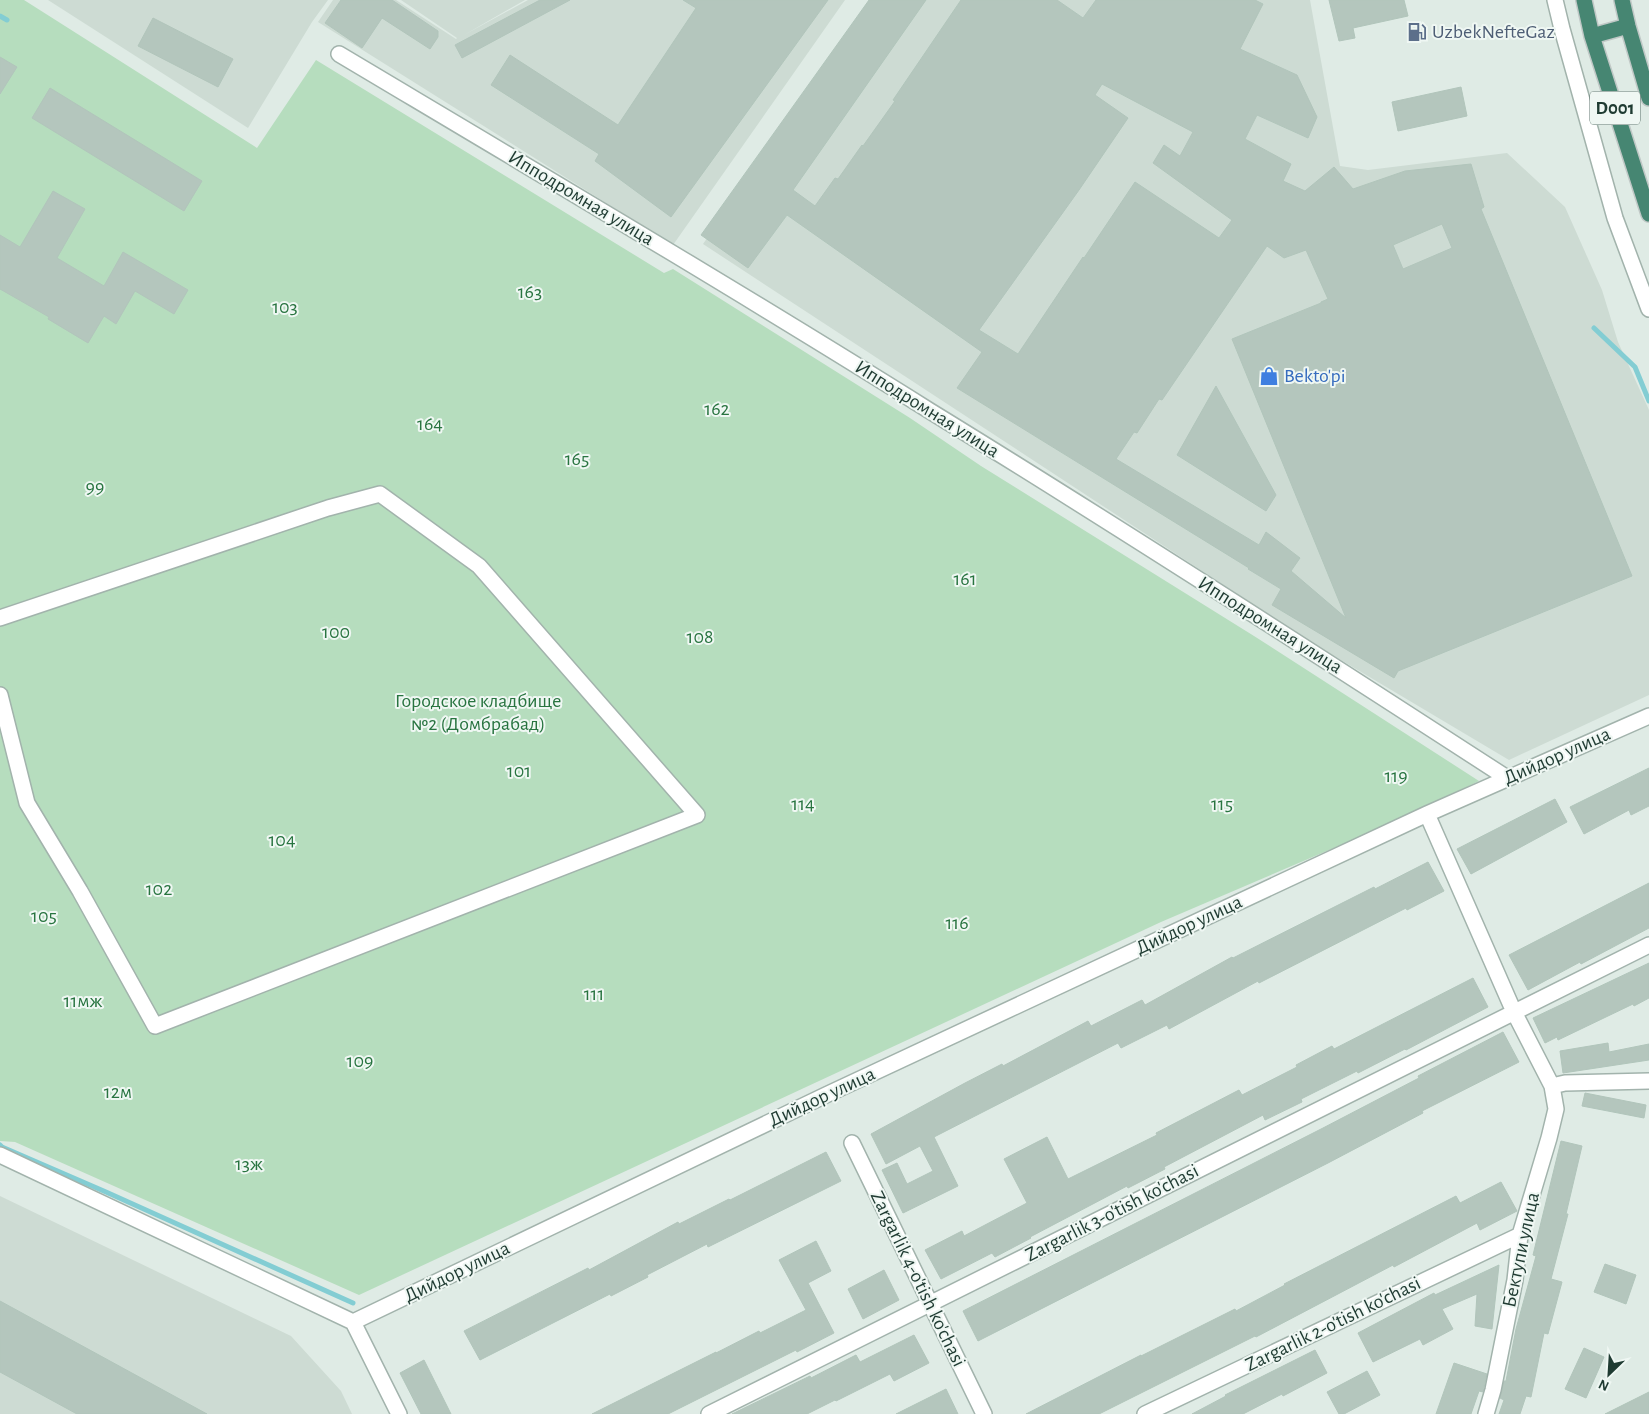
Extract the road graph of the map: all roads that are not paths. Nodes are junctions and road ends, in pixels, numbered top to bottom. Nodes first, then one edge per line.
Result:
1 (1556, 0) edge
2 (1584, 0) edge
3 (1622, 0) edge
4 (1628, 26) junction
5 (1592, 36) junction
6 (339, 54) dead end
7 (1649, 98) edge
8 (1649, 214) edge
9 (1649, 309) edge
10 (0, 618) edge
11 (0, 695) edge
12 (1649, 716) edge
13 (1507, 778) junction
14 (1427, 814) junction
15 (1649, 945) edge
16 (1514, 1012) junction
17 (1649, 1081) edge
18 (1552, 1086) junction
19 (852, 1143) dead end
20 (0, 1155) edge
21 (1520, 1235) junction
22 (930, 1304) junction
23 (353, 1322) junction
24 (399, 1414) edge
25 (710, 1414) edge
26 (984, 1414) edge
27 (1145, 1414) edge
28 (1486, 1414) edge

1 - 9 street
2 - 5 highway, D001
3 - 4 highway, D001
4 - 5 highway
4 - 7 highway, D001
5 - 8 highway, D001
6 - 13 street, Ипподромная улица
10 - 11 street
12 - 13 street, Дийдор улица
13 - 14 street, Дийдор улица
14 - 16 street, Бектупи улица
14 - 23 street, Дийдор улица
15 - 16 street, Zargarlik 3-o'tish ko'chasi
16 - 18 street, Бектупи улица
16 - 22 street, Zargarlik 3-o'tish ko'chasi
17 - 18 street
18 - 21 street, Бектупи улица
19 - 22 street, Zargarlik 4-o'tish ko'chasi
20 - 23 street
21 - 27 street, Zargarlik 2-o'tish ko'chasi
21 - 28 street, Бектупи улица
22 - 25 street, Zargarlik 3-o'tish ko'chasi
22 - 26 street, Zargarlik 4-o'tish ko'chasi
23 - 24 street

